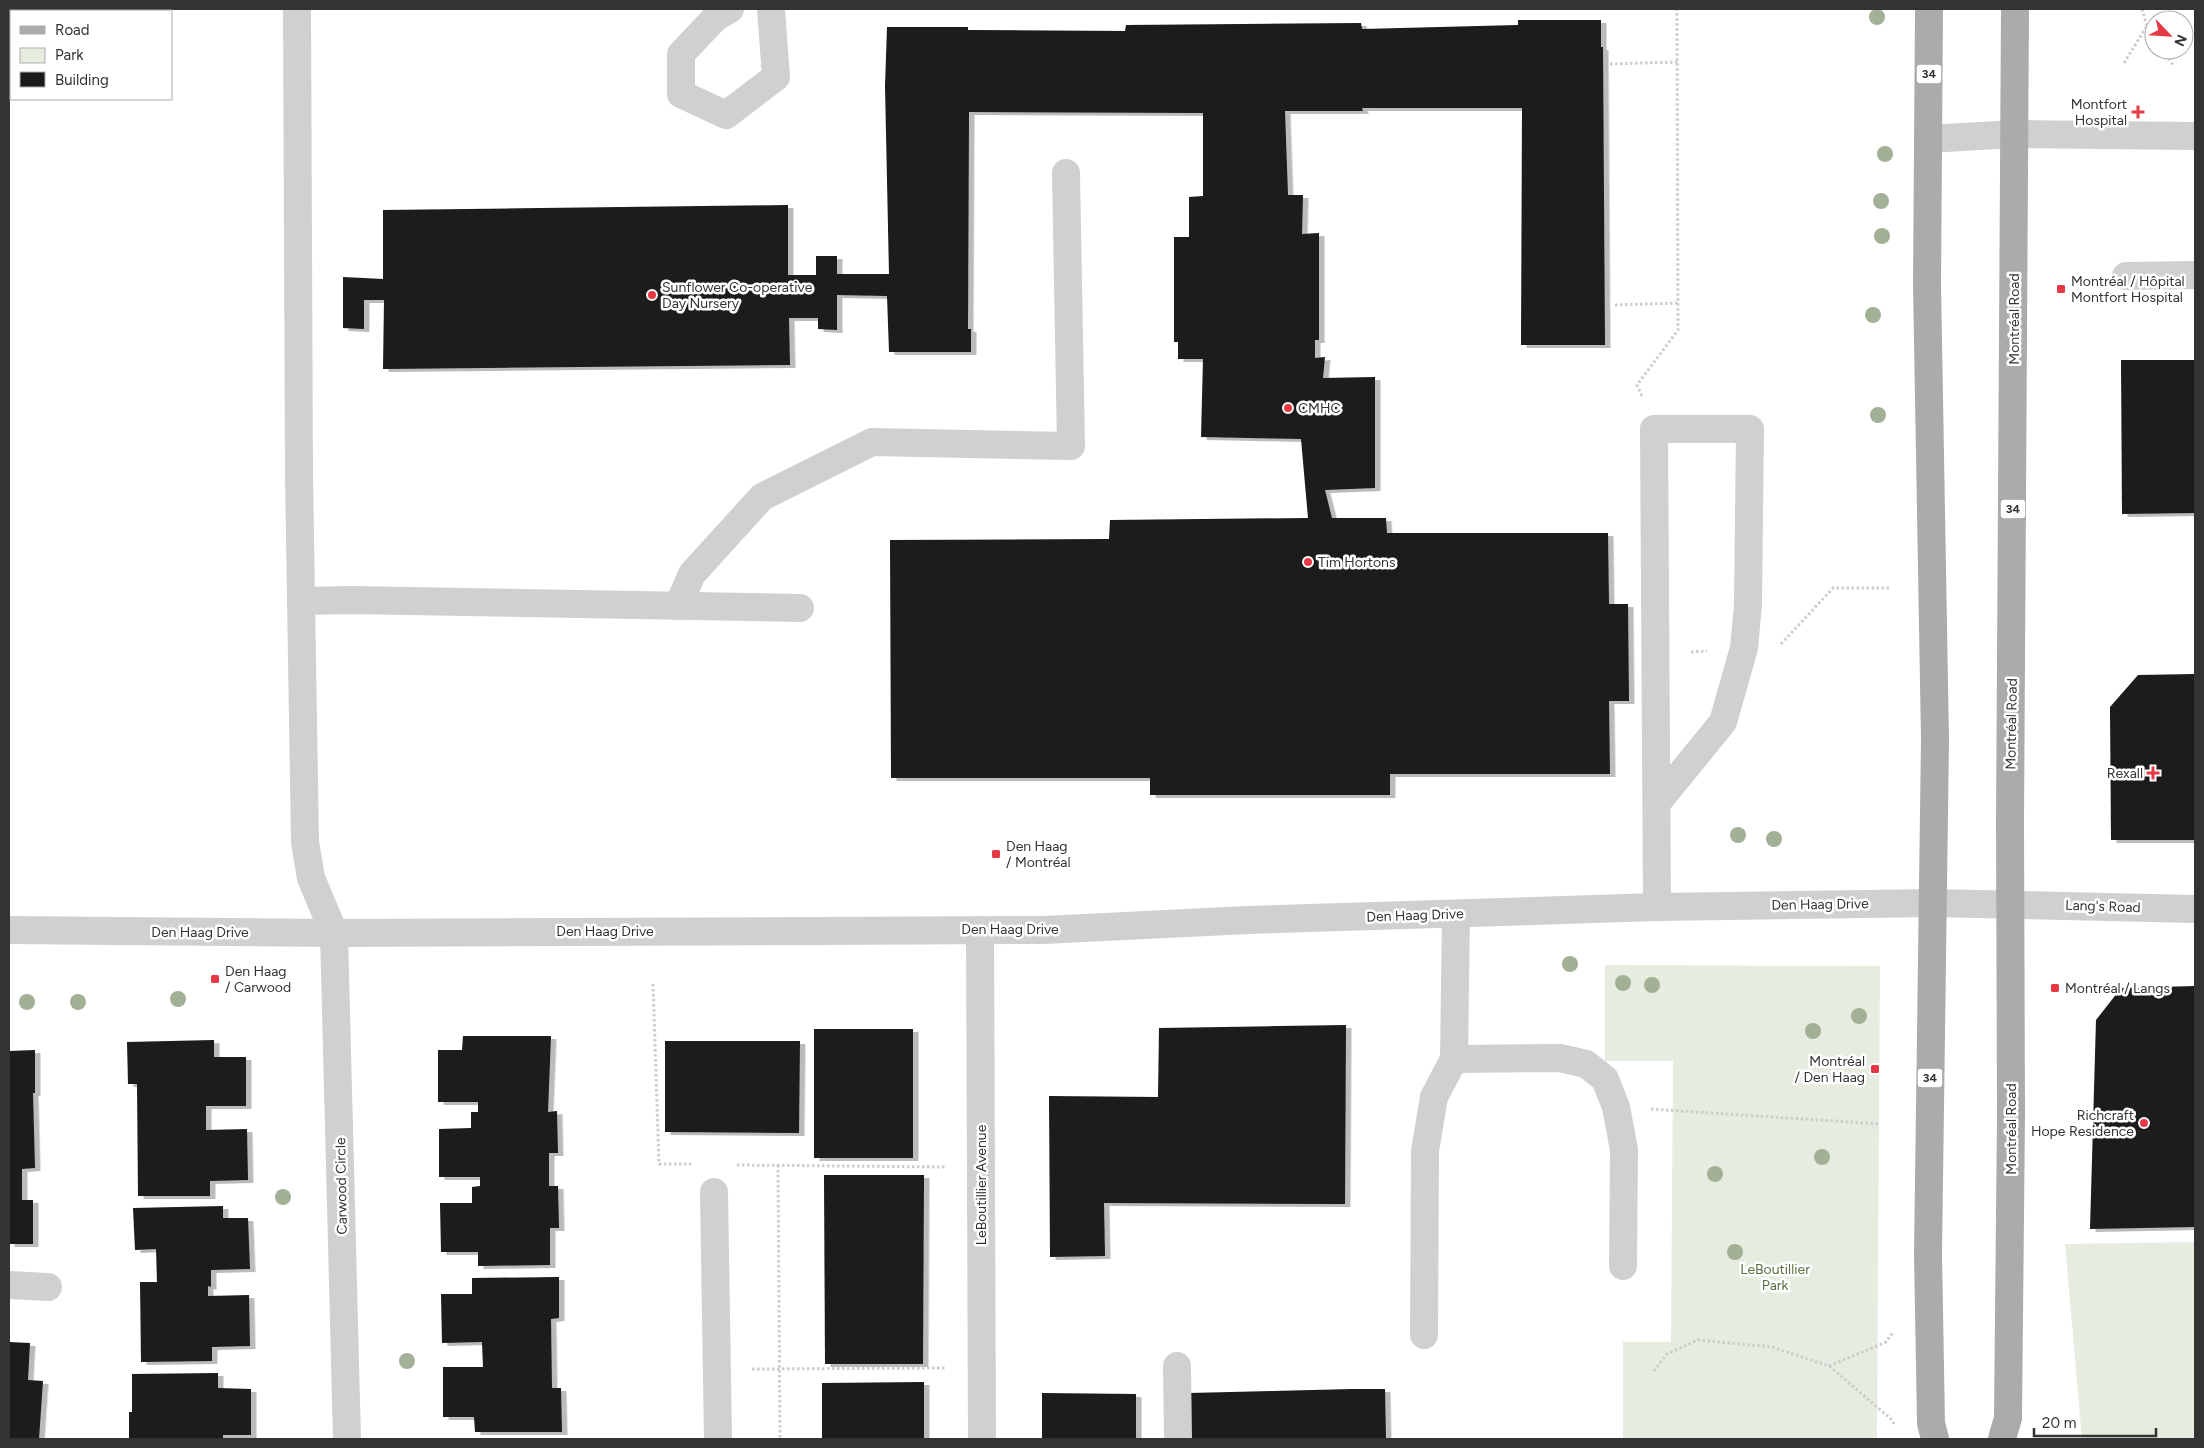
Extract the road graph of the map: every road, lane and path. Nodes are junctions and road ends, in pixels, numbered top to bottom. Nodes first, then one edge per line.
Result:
1 (297, 9) edge
2 (730, 9) edge
3 (771, 9) edge
4 (1678, 9) edge
5 (1930, 9) edge
6 (2015, 9) edge
7 (2144, 31) edge
8 (2170, 60) edge
9 (1678, 62) junction
10 (2124, 63) dead end
11 (1610, 64) dead end
12 (2173, 65) dead end
13 (2015, 134) junction
14 (2195, 136) edge
15 (1928, 139) junction
16 (1066, 173) dead end
17 (2195, 275) edge
18 (2126, 276) dead end
19 (1678, 303) junction
20 (1615, 304) dead end
21 (1654, 429) junction
22 (302, 601) junction
23 (678, 606) junction
24 (800, 608) dead end
25 (1657, 803) junction
26 (1932, 903) junction
27 (2012, 904) junction
28 (1658, 906) junction
29 (2195, 909) edge
30 (1456, 914) junction
31 (9, 930) edge
32 (980, 930) junction
33 (334, 933) junction
34 (653, 984) dead end
35 (1454, 1059) junction
36 (1616, 1106) junction
37 (1880, 1124) dead end
38 (698, 1165) dead end
39 (728, 1165) dead end
40 (778, 1165) junction
41 (954, 1167) dead end
42 (714, 1192) dead end
43 (1623, 1266) dead end
44 (9, 1285) edge
45 (48, 1287) dead end
46 (1896, 1328) dead end
47 (1424, 1336) dead end
48 (1177, 1366) dead end
49 (1829, 1366) junction
50 (779, 1368) junction
51 (947, 1368) dead end
52 (718, 1369) junction
53 (1654, 1371) dead end
54 (1895, 1426) dead end
55 (347, 1439) edge
56 (718, 1439) edge
57 (780, 1439) edge
58 (982, 1439) edge
59 (1178, 1439) edge
60 (1935, 1439) edge
61 (2002, 1439) edge

1 - 22 street
2 - 3 street
4 - 9 path
5 - 15 main road, 34
6 - 13 main road, Montréal Road / 34
7 - 10 path
8 - 12 path
9 - 11 path
9 - 19 path
13 - 14 street
13 - 15 street
13 - 27 main road, Montréal Road / 34
15 - 26 main road, 34
16 - 23 street
17 - 18 street
19 - 20 path
19 - 21 path
21 - 25 street
21 - 25 street
22 - 23 street
22 - 33 street
23 - 24 street
25 - 28 street
26 - 27 street, Den Haag Drive
26 - 28 street, Den Haag Drive
26 - 60 main road, 34
27 - 29 street, Lang's Road
27 - 61 main road, Montréal Road / 34
28 - 30 street, Den Haag Drive
30 - 32 street, Den Haag Drive
30 - 35 street
31 - 33 street, Den Haag Drive
32 - 33 street, Den Haag Drive
32 - 58 street, LeBoutillier Avenue
33 - 55 street, Carwood Circle
34 - 38 path
35 - 36 street
35 - 47 street
36 - 37 path
36 - 43 street
39 - 40 path
40 - 41 path
40 - 50 path
42 - 52 street
44 - 45 street
46 - 49 path
48 - 59 street
49 - 53 path
49 - 54 path
50 - 51 path
50 - 52 path
50 - 57 path
52 - 56 street

